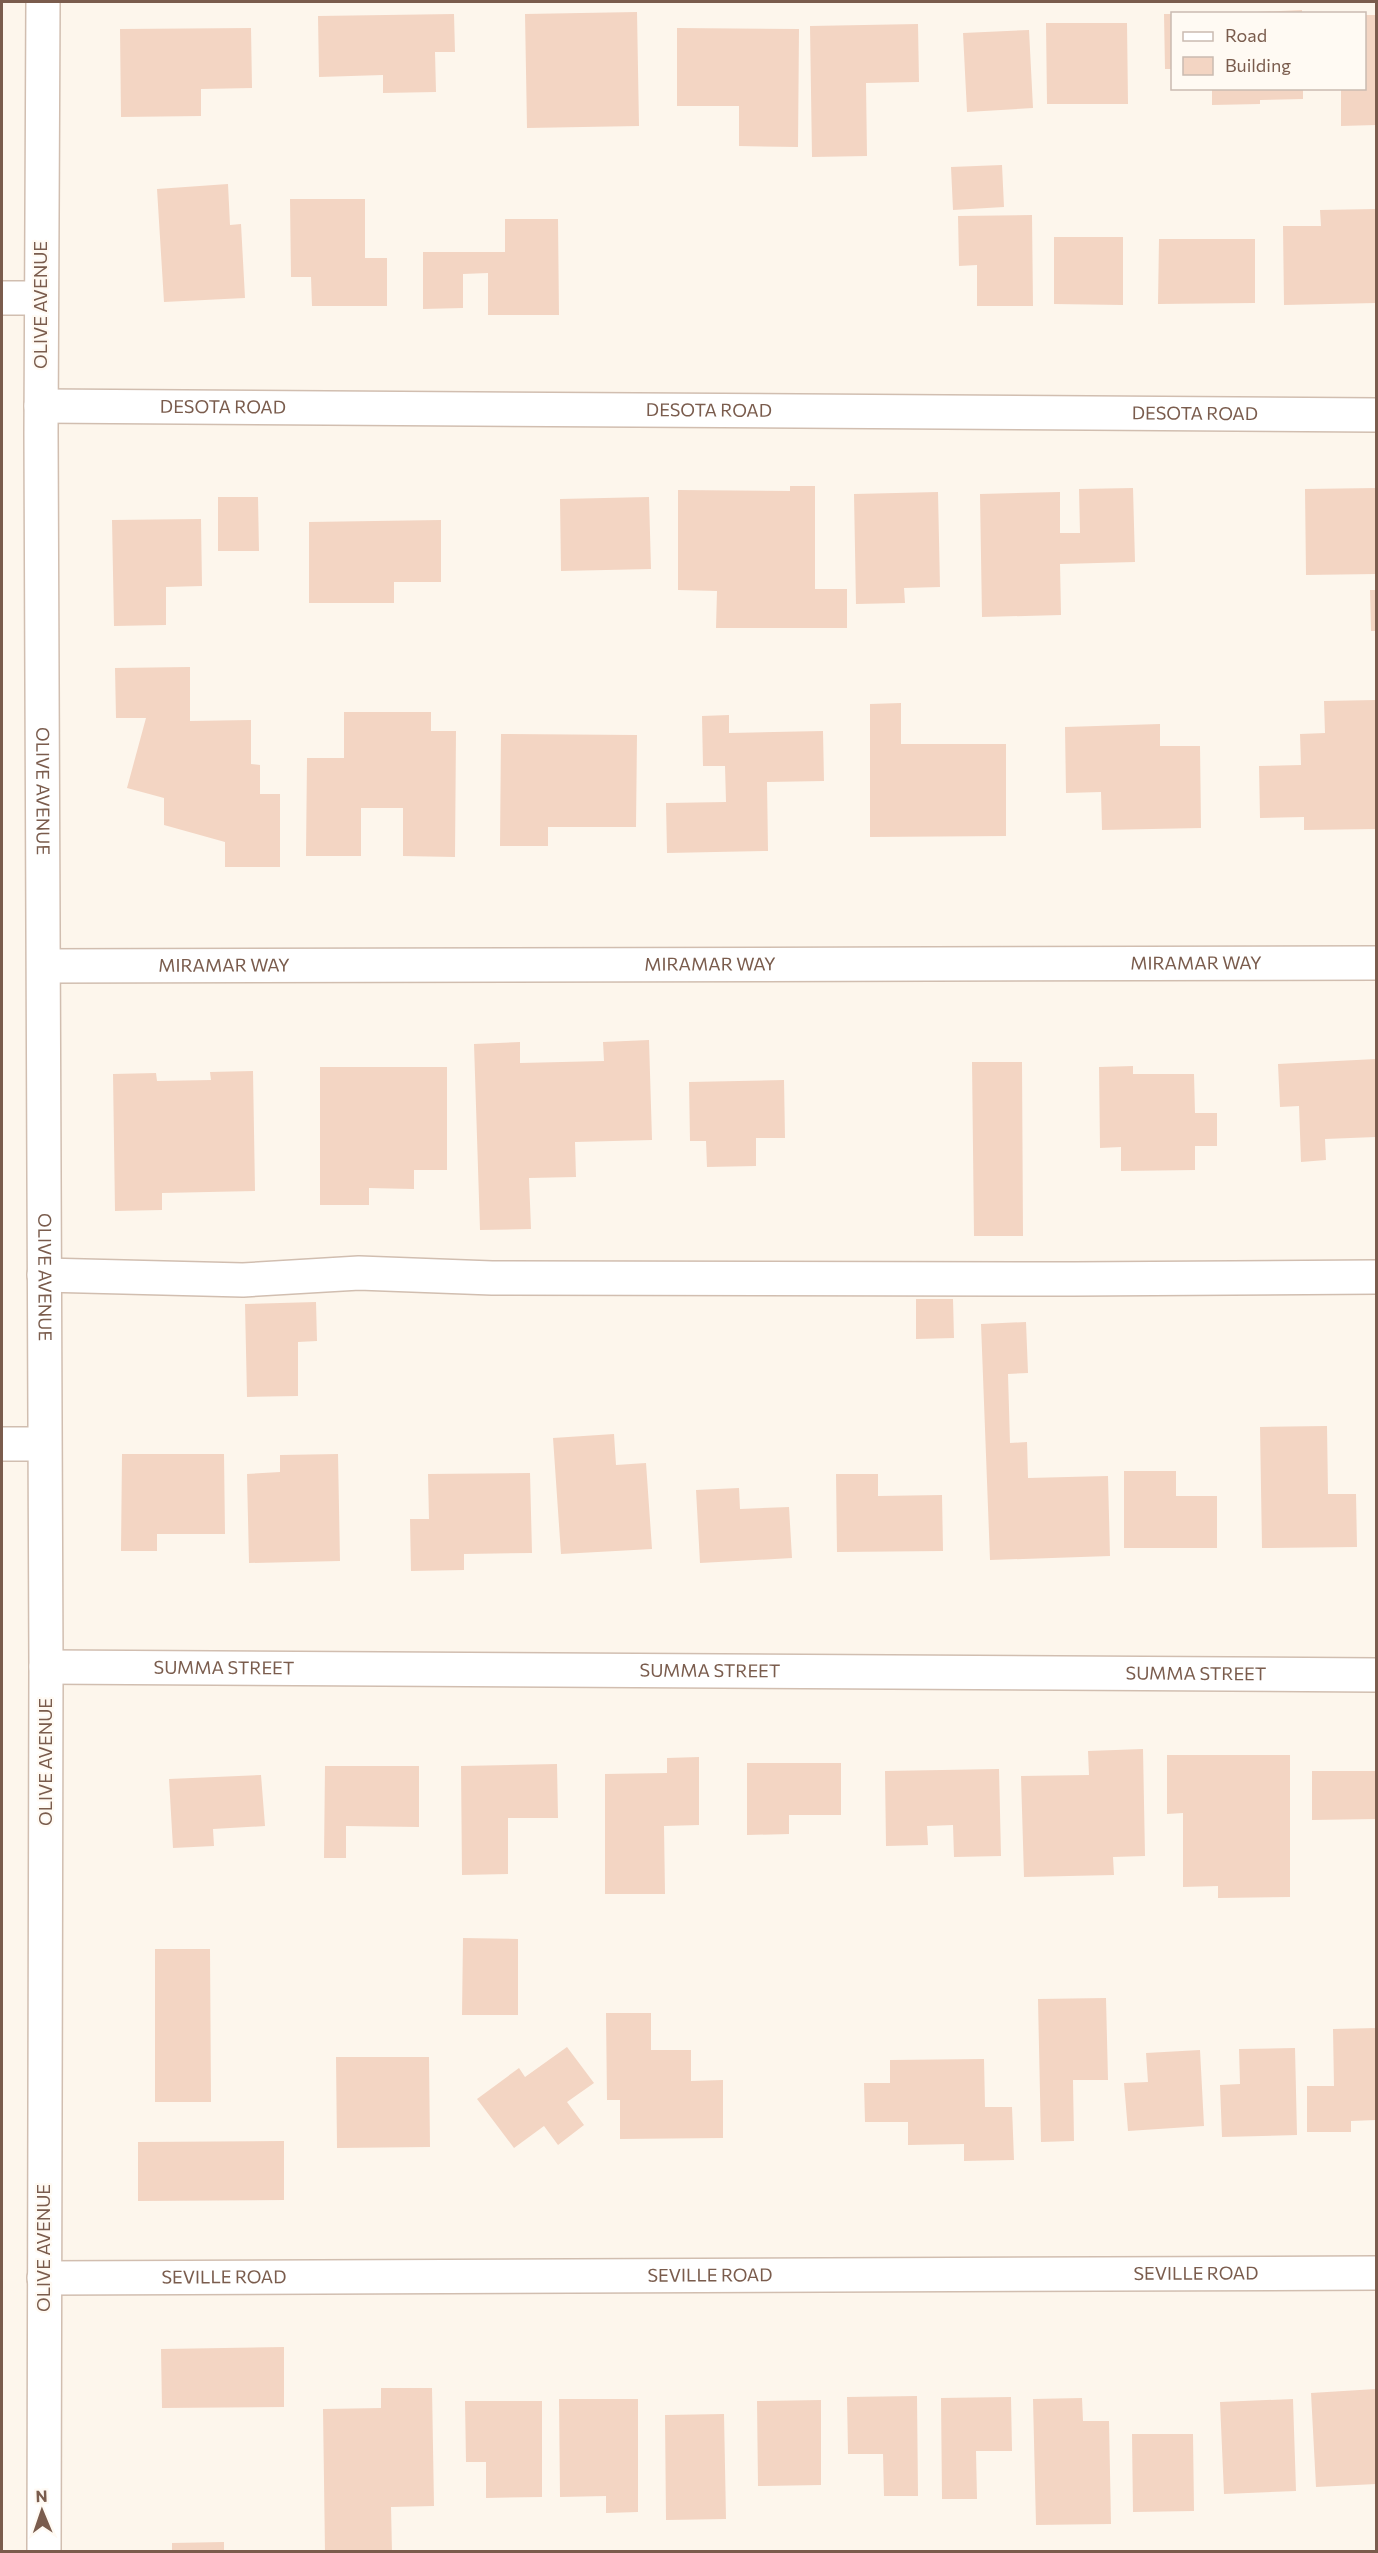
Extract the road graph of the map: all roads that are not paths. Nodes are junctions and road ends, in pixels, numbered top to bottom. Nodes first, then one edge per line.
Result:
1 (43, 2) edge
2 (2, 298) edge
3 (41, 298) junction
4 (41, 406) junction
5 (1377, 414) edge
6 (1377, 963) edge
7 (44, 966) junction
8 (44, 1275) junction
9 (1377, 1277) edge
10 (2, 1444) edge
11 (44, 1444) junction
12 (46, 1667) junction
13 (1377, 1675) edge
14 (1377, 2273) edge
15 (44, 2278) junction
16 (44, 2552) edge

1 - 3 street, OLIVE AVENUE
2 - 3 street
3 - 4 street, OLIVE AVENUE
4 - 5 street, DESOTA ROAD
4 - 7 street, OLIVE AVENUE
6 - 7 street, MIRAMAR WAY
7 - 8 street, OLIVE AVENUE
8 - 9 street
8 - 11 street, OLIVE AVENUE
10 - 11 street
11 - 12 street, OLIVE AVENUE
12 - 13 street, SUMMA STREET
12 - 15 street, OLIVE AVENUE
14 - 15 street, SEVILLE ROAD
15 - 16 street, OLIVE AVENUE

